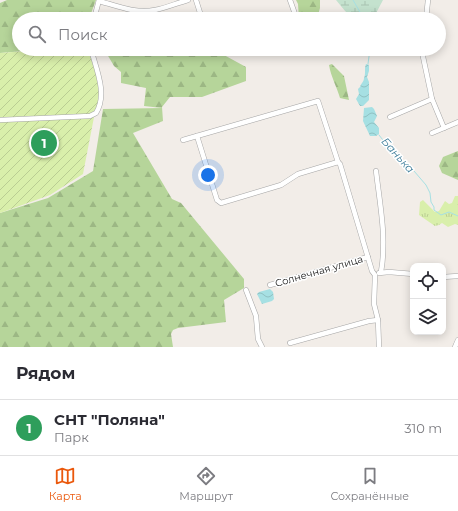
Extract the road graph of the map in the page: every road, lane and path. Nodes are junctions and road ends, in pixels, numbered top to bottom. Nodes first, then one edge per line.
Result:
1 (99, 0) edge
2 (188, 0) edge
3 (196, 0) edge
4 (290, 0) edge
5 (428, 0) edge
6 (96, 12) edge
7 (200, 12) edge
8 (294, 12) edge
9 (427, 12) edge
10 (93, 56) edge
11 (423, 56) edge
12 (432, 98) junction
13 (390, 117) dead end
14 (0, 120) edge
15 (458, 122) edge
16 (444, 128) junction
17 (432, 133) dead end
18 (197, 136) junction
19 (183, 140) dead end
20 (338, 162) junction
21 (376, 171) dead end
22 (368, 257) junction
23 (381, 272) junction
24 (410, 274) edge
25 (375, 275) junction
26 (458, 276) edge
27 (446, 277) edge
28 (270, 286) dead end
29 (246, 290) dead end
30 (378, 320) junction
31 (458, 340) edge
32 (290, 343) dead end
33 (262, 347) edge
34 (379, 347) edge
35 (456, 347) edge

1 - 2 street
1 - 6 street
3 - 7 street
4 - 8 street
5 - 9 street
10 - 14 street
11 - 12 street
12 - 13 street
12 - 16 street
15 - 16 street
16 - 17 street
18 - 19 street
18 - 20 street
18 - 20 street
20 - 22 street
21 - 23 street
22 - 25 street
22 - 28 street, Солнечная улица
23 - 24 street
23 - 25 street
25 - 30 street
26 - 27 street
29 - 33 street
30 - 32 street
30 - 34 street
31 - 35 street

